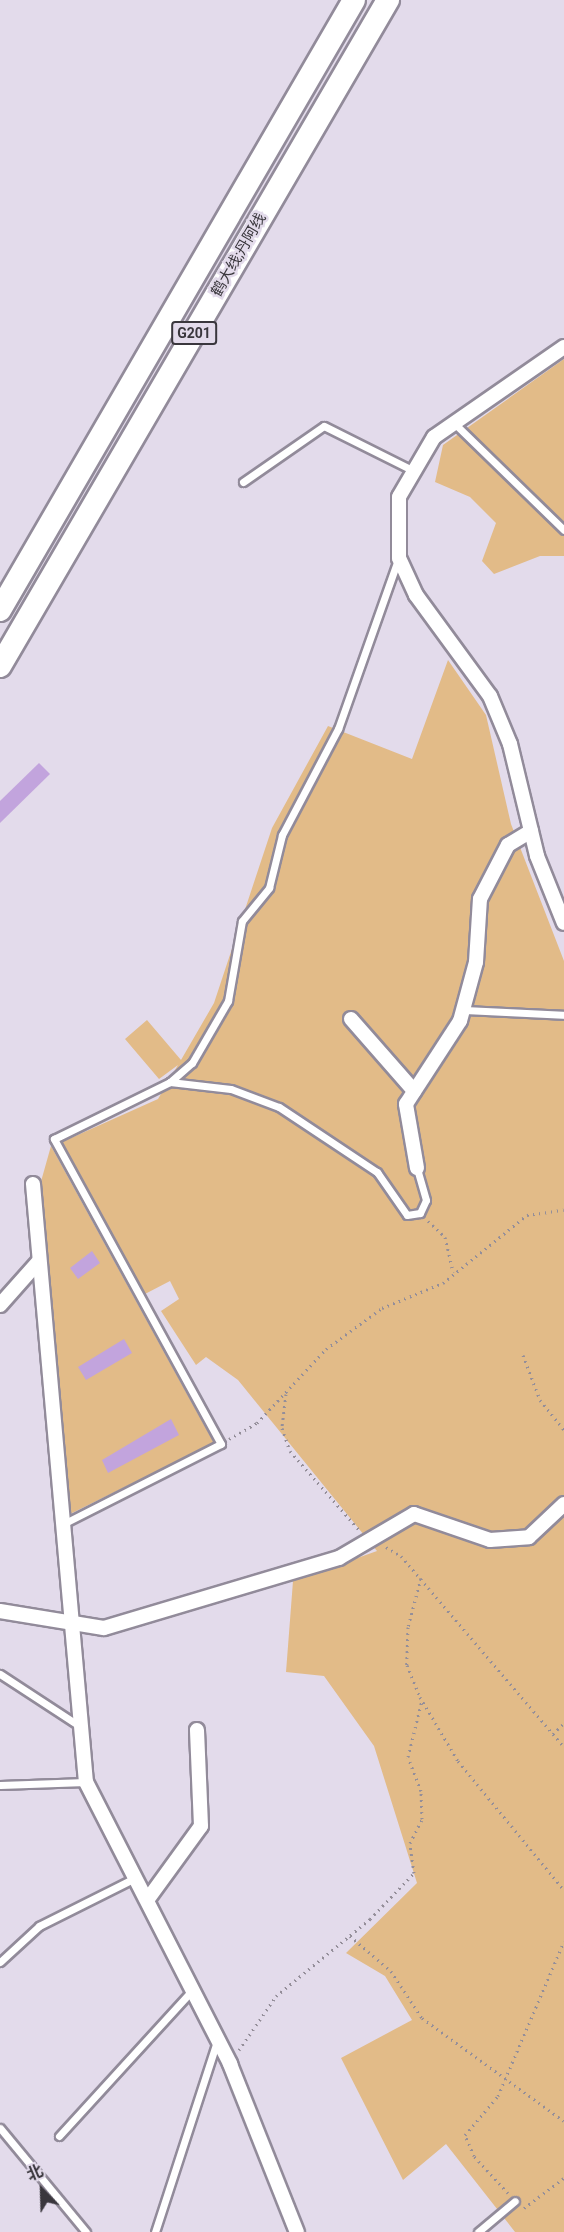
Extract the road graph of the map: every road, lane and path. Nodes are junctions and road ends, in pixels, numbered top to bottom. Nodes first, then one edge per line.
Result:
1 (354, 0) edge
2 (388, 0) edge
3 (564, 347) edge
4 (454, 423) junction
5 (414, 471) junction
6 (243, 482) dead end
7 (564, 530) edge
8 (399, 558) junction
9 (0, 610) edge
10 (0, 666) edge
11 (531, 831) junction
12 (564, 923) edge
13 (463, 1010) junction
14 (564, 1015) edge
15 (351, 1019) dead end
16 (170, 1082) junction
17 (414, 1091) junction
18 (417, 1168) joint
19 (33, 1184) dead end
20 (564, 1210) edge
21 (420, 1213) junction
22 (39, 1261) junction
23 (453, 1273) junction
24 (0, 1305) edge
25 (523, 1355) dead end
26 (286, 1394) junction
27 (564, 1430) edge
28 (221, 1444) junction
29 (564, 1504) edge
30 (61, 1525) junction
31 (371, 1538) junction
32 (421, 1578) junction
33 (0, 1611) edge
34 (70, 1619) junction
35 (0, 1674) edge
36 (422, 1700) junction
37 (564, 1723) edge
38 (81, 1727) junction
39 (197, 1730) dead end
40 (553, 1734) junction
41 (564, 1747) edge
42 (86, 1782) junction
43 (0, 1785) edge
44 (136, 1877) junction
45 (564, 1890) edge
46 (148, 1899) junction
47 (350, 1936) junction
48 (564, 1941) edge
49 (0, 1962) edge
50 (193, 1988) junction
51 (217, 2039) junction
52 (230, 2064) junction
53 (504, 2081) junction
54 (564, 2121) edge
55 (0, 2128) edge
56 (59, 2136) dead end
57 (564, 2178) edge
58 (515, 2201) junction
59 (86, 2232) edge
60 (155, 2232) edge
61 (297, 2232) edge
62 (478, 2232) edge

1 - 9 highway, 鹤大线;丹阿线 / G201
2 - 10 highway, 鹤大线;丹阿线 / G201
3 - 4 street
4 - 5 street
4 - 7 lane
5 - 6 lane
5 - 8 street
8 - 11 street
8 - 16 lane
11 - 12 street
11 - 13 street
13 - 14 lane
13 - 17 street
15 - 17 street
16 - 21 lane
16 - 28 lane
17 - 18 street
18 - 21 lane
19 - 22 street
20 - 23 path
21 - 23 path
22 - 24 street
22 - 30 street
23 - 26 path
25 - 27 path
26 - 28 path
26 - 31 path
28 - 30 lane
29 - 31 street
30 - 34 street
31 - 32 path
31 - 34 street
32 - 36 path
32 - 40 path
33 - 34 street
34 - 38 street
35 - 38 lane
36 - 45 path
36 - 47 path
37 - 40 path
38 - 42 street
39 - 46 street
40 - 41 path
42 - 43 lane
42 - 44 street
44 - 46 street
44 - 49 lane
46 - 50 street
47 - 52 path
47 - 53 path
48 - 53 path
50 - 51 street
50 - 56 lane
51 - 52 street
51 - 60 lane
52 - 61 street
53 - 54 path
53 - 58 path
55 - 59 lane
57 - 58 path
58 - 62 lane

